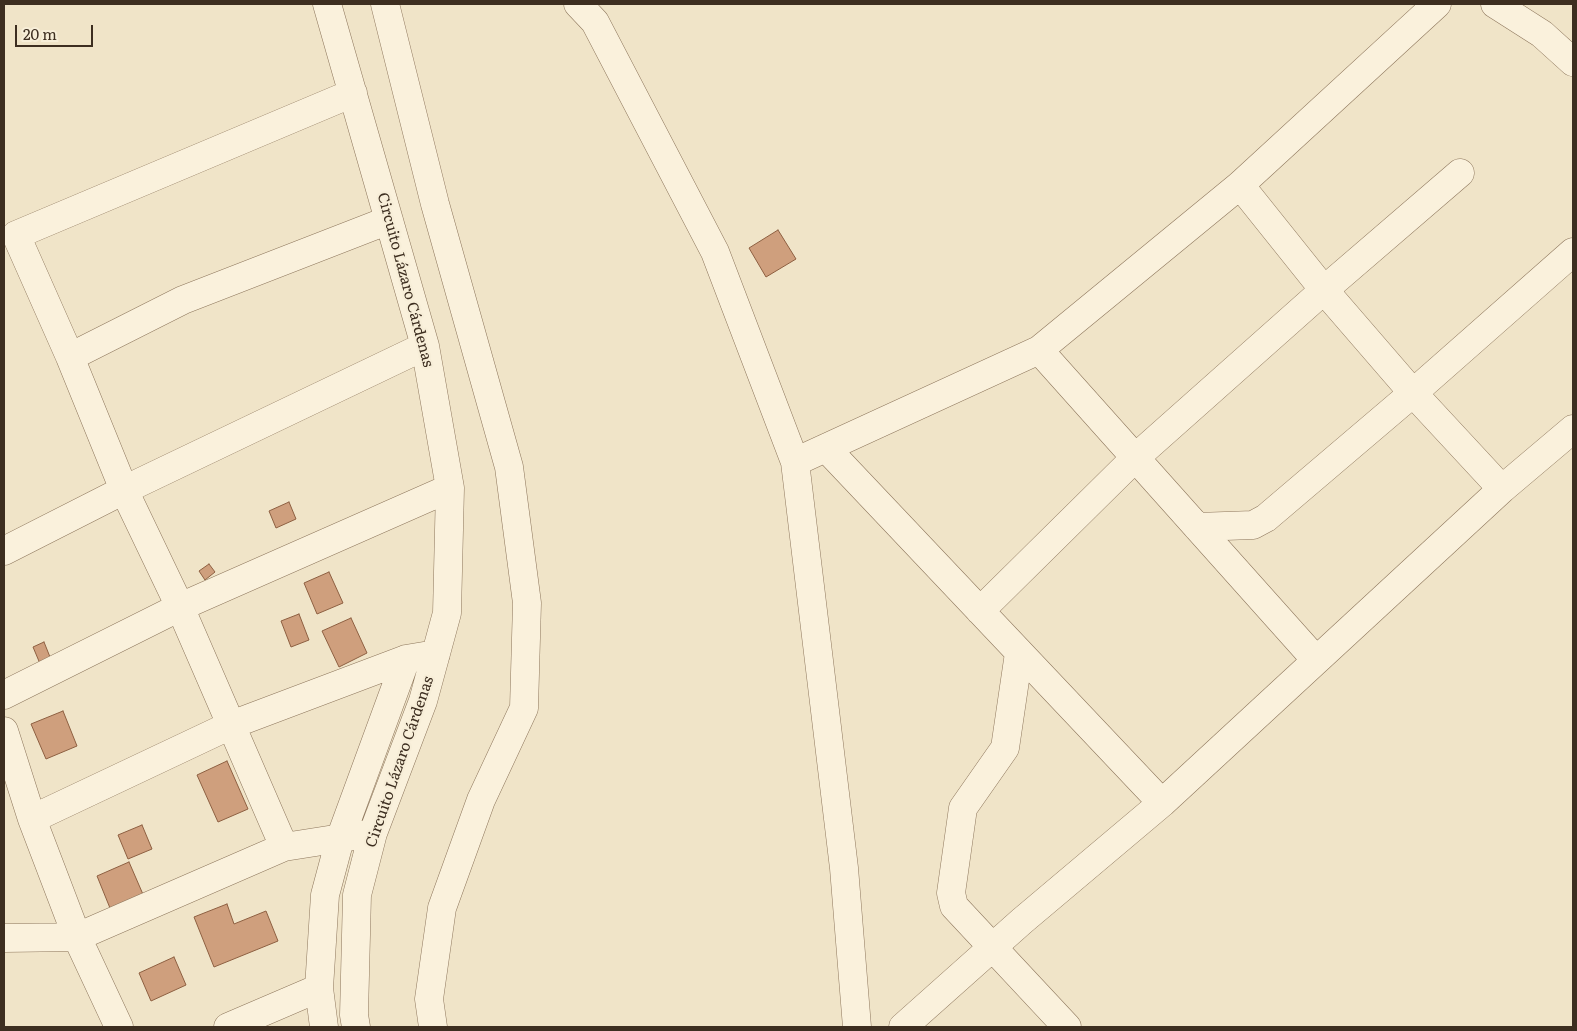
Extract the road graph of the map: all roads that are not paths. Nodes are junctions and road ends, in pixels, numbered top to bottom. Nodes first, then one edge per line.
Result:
1 (328, 4) edge
2 (385, 4) edge
3 (578, 4) edge
4 (1437, 4) edge
5 (1495, 4) edge
6 (1573, 62) edge
7 (353, 93) junction
8 (1460, 173) dead end
9 (1240, 185) junction
10 (389, 220) junction
11 (1573, 252) edge
12 (1324, 290) junction
13 (425, 346) junction
14 (1039, 350) junction
15 (70, 357) junction
16 (1413, 393) junction
17 (1573, 429) edge
18 (826, 448) junction
19 (1135, 458) junction
20 (795, 462) junction
21 (450, 488) junction
22 (1502, 489) junction
23 (124, 490) junction
24 (1197, 528) junction
25 (4, 551) edge
26 (180, 607) junction
27 (980, 612) junction
28 (1020, 653) junction
29 (436, 654) junction
30 (406, 658) junction
31 (1316, 660) junction
32 (4, 695) edge
33 (231, 725) junction
34 (4, 731) edge
35 (1162, 803) junction
36 (32, 819) junction
37 (373, 833) junction
38 (340, 838) junction
39 (284, 847) junction
40 (77, 937) junction
41 (4, 938) edge
42 (992, 948) junction
43 (319, 988) junction
44 (119, 1027) edge
45 (228, 1027) edge
46 (324, 1027) edge
47 (356, 1027) edge
48 (433, 1027) edge
49 (857, 1027) edge
50 (902, 1027) edge
51 (1066, 1027) edge

1 - 7 street, Circuito Lázaro Cárdenas
2 - 48 street
3 - 20 street
4 - 9 street
5 - 6 street
7 - 10 street, Circuito Lázaro Cárdenas
7 - 15 street
8 - 12 street
9 - 12 street
9 - 14 street
10 - 13 street, Circuito Lázaro Cárdenas
10 - 15 street
11 - 16 street
12 - 16 street
12 - 19 street
13 - 21 street, Circuito Lázaro Cárdenas
13 - 23 street
14 - 18 street
14 - 19 street
15 - 23 street
16 - 22 street
16 - 24 street
17 - 22 street
18 - 20 street
18 - 27 street
19 - 24 street
19 - 27 street
20 - 49 street
21 - 26 street
21 - 29 street, Circuito Lázaro Cárdenas
22 - 31 street
23 - 25 street
23 - 26 street
24 - 31 street
26 - 32 street
26 - 33 street
27 - 28 street
28 - 35 street
28 - 42 street
29 - 30 street
29 - 37 street, Circuito Lázaro Cárdenas
30 - 33 street
30 - 38 street
31 - 35 street
33 - 36 street
33 - 39 street
34 - 36 street
35 - 42 street
36 - 40 street
37 - 38 street
37 - 47 street, Circuito Lázaro Cárdenas
38 - 39 street
38 - 43 street
39 - 40 street
40 - 41 street
40 - 44 street
42 - 50 street
42 - 51 street
43 - 45 street
43 - 46 street

